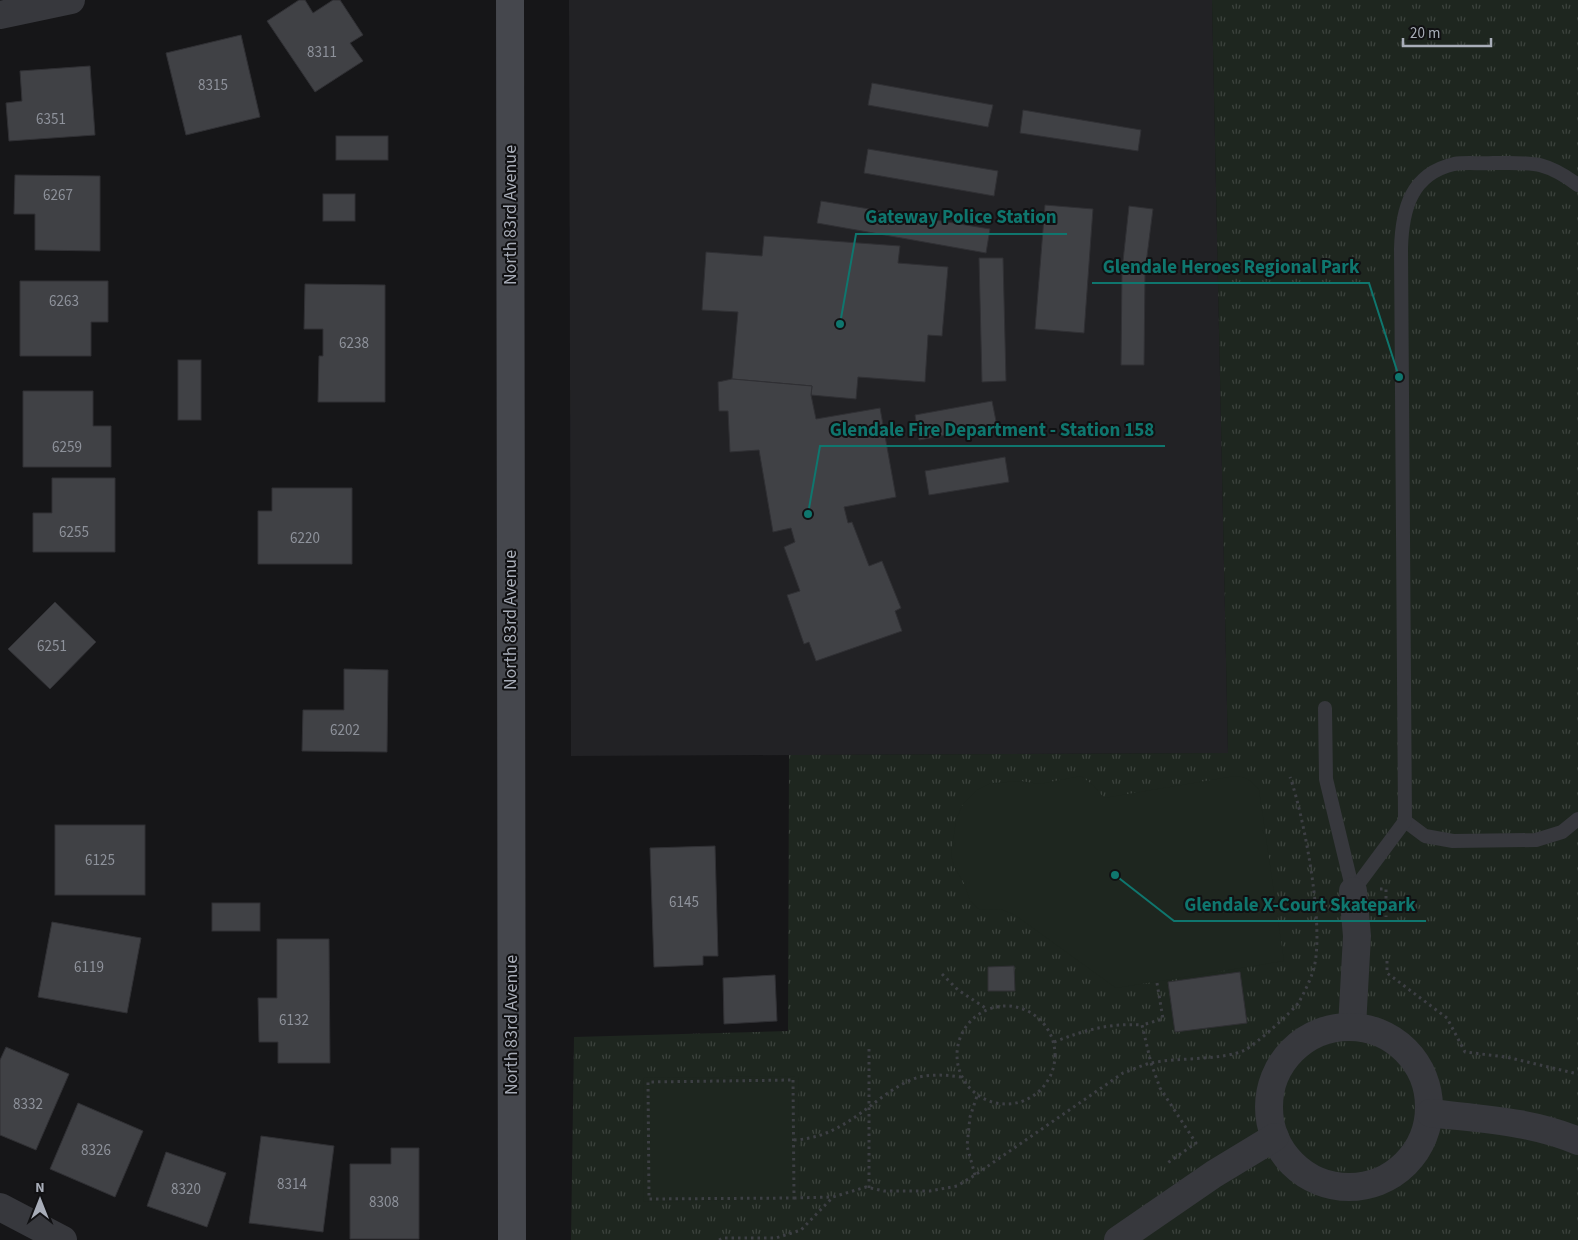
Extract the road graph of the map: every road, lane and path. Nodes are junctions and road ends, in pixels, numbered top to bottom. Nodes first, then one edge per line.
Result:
1 (71, 0) edge
2 (510, 0) edge
3 (0, 15) edge
4 (1578, 185) edge
5 (1325, 708) dead end
6 (1290, 777) dead end
7 (1578, 819) edge
8 (1405, 821) junction
9 (1386, 889) dead end
10 (1353, 891) junction
11 (1386, 926) dead end
12 (1386, 954) dead end
13 (942, 974) dead end
14 (1157, 983) dead end
15 (987, 1009) junction
16 (1142, 1024) junction
17 (1352, 1027) junction
18 (1054, 1042) junction
19 (869, 1049) dead end
20 (1151, 1063) junction
21 (1578, 1074) edge
22 (961, 1077) junction
23 (977, 1095) junction
24 (869, 1107) junction
25 (1430, 1113) junction
26 (1275, 1137) junction
27 (794, 1140) junction
28 (1578, 1141) edge
29 (1166, 1164) dead end
30 (976, 1175) junction
31 (869, 1188) junction
32 (832, 1197) junction
33 (794, 1198) junction
34 (0, 1207) edge
35 (63, 1240) edge
36 (512, 1240) edge
37 (719, 1240) edge
38 (1118, 1240) edge

1 - 3 street
2 - 36 main road, North 83rd Avenue
4 - 8 lane
5 - 10 lane
6 - 20 path
7 - 8 lane
8 - 10 lane
9 - 11 path
10 - 17 street
12 - 21 path
13 - 15 path
14 - 16 path
15 - 18 path
15 - 22 path
16 - 18 path
16 - 20 path
17 - 25 street
17 - 26 street
18 - 23 path
19 - 24 path
20 - 29 path
20 - 30 path
22 - 23 path
22 - 24 path
23 - 30 path
24 - 27 path
24 - 31 path
25 - 26 street
25 - 28 street
26 - 38 street
27 - 33 path
27 - 33 path
30 - 31 path
31 - 32 path
32 - 33 path
32 - 37 path
34 - 35 street

